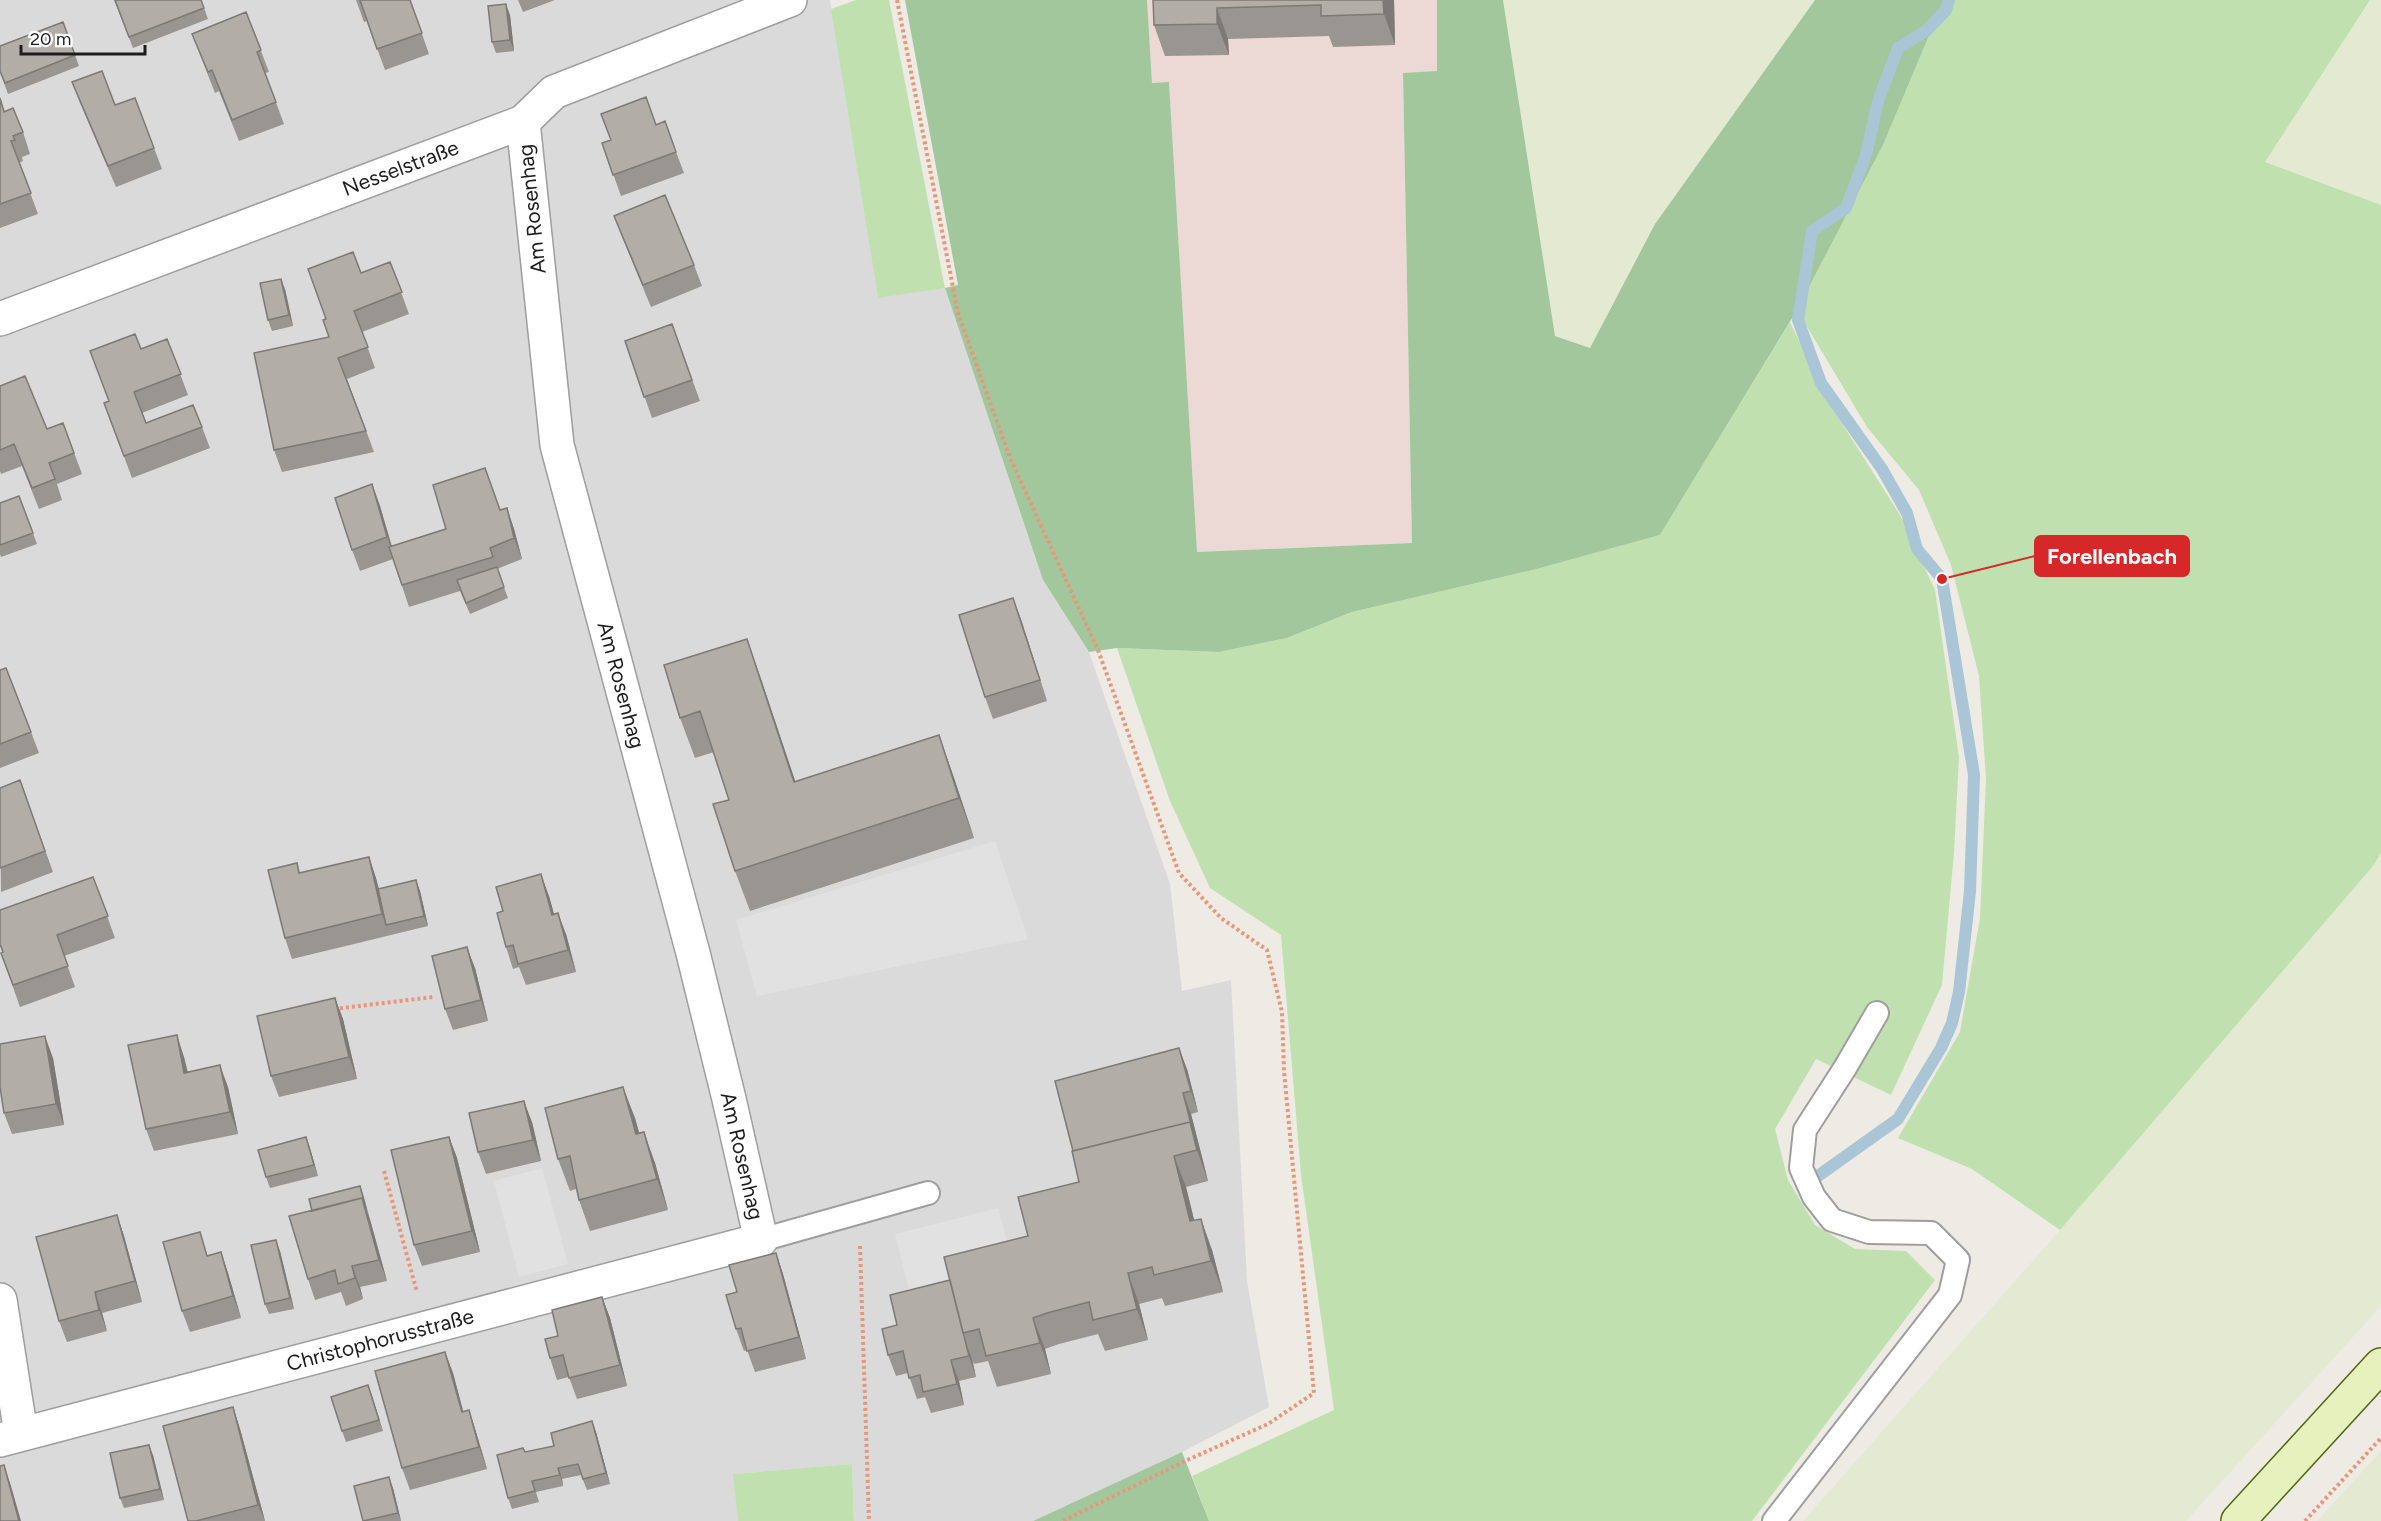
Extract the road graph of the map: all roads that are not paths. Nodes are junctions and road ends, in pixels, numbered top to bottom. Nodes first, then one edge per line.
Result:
1 (790, 0) edge
2 (523, 123) junction
3 (0, 319) edge
4 (1877, 1013) dead end
5 (928, 1193) dead end
6 (761, 1240) junction
7 (0, 1300) edge
8 (2381, 1365) edge
9 (11, 1437) edge
10 (1774, 1521) edge
11 (2238, 1521) edge

1 - 2 street, Nesselstraße
2 - 3 street, Nesselstraße
2 - 6 street, Am Rosenhag
4 - 10 lane
5 - 6 lane
6 - 9 street, Christophorusstraße
7 - 9 street
8 - 11 main road

